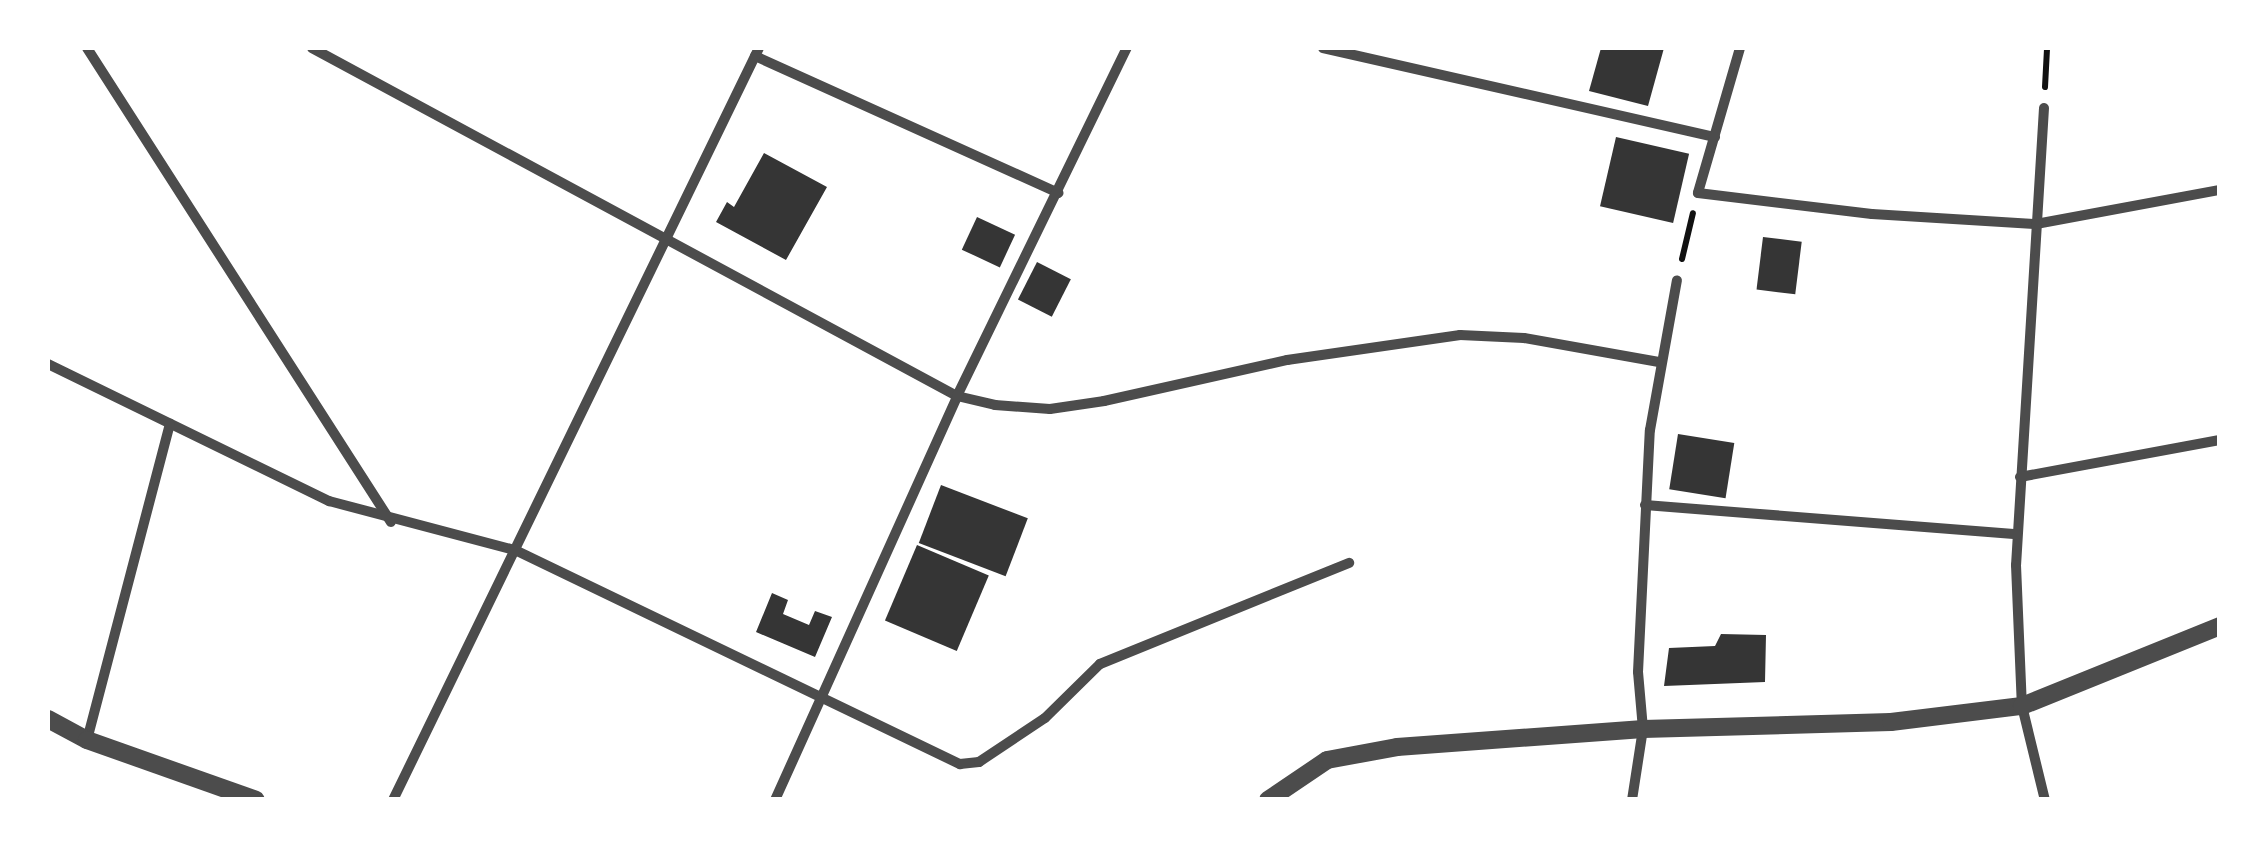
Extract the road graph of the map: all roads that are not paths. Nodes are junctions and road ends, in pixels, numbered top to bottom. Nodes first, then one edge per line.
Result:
1 (87, 48) edge
2 (312, 48) edge
3 (1126, 48) edge
4 (1323, 48) edge
5 (1740, 48) edge
6 (331, 52) edge
7 (757, 52) edge
8 (2044, 108) road end
9 (1715, 137) junction
10 (2220, 190) edge
11 (1058, 193) junction
12 (2036, 224) junction
13 (667, 240) junction
14 (1677, 280) road end
15 (1659, 362) junction
16 (48, 364) edge
17 (957, 396) junction
18 (170, 424) junction
19 (2220, 440) edge
20 (2020, 477) junction
21 (1645, 505) junction
22 (390, 522) junction
23 (2018, 534) junction
24 (515, 550) junction
25 (1349, 563) dead end
26 (2220, 626) edge
27 (820, 695) junction
28 (2022, 706) junction
29 (48, 718) edge
30 (1643, 729) junction
31 (87, 740) junction
32 (256, 800) edge
33 (393, 800) edge
34 (775, 800) edge
35 (1268, 800) edge
36 (1632, 800) edge
37 (2045, 800) edge

1 - 22 street
2 - 6 street
3 - 11 street
4 - 9 street
5 - 9 street
6 - 13 street
7 - 11 street
7 - 13 street
8 - 12 street
9 - 12 street
10 - 12 street
11 - 17 street
12 - 20 street
13 - 17 street
13 - 24 street
14 - 15 street
15 - 17 street
15 - 21 street
16 - 18 street
17 - 27 street
18 - 22 street
18 - 31 street
19 - 20 street
20 - 23 street
21 - 23 street
21 - 30 street
22 - 24 street
23 - 28 street
24 - 27 street
24 - 33 street
25 - 27 street
26 - 28 street
27 - 34 street
28 - 30 street
28 - 37 street
29 - 31 street
30 - 35 street
30 - 36 street
31 - 32 street

